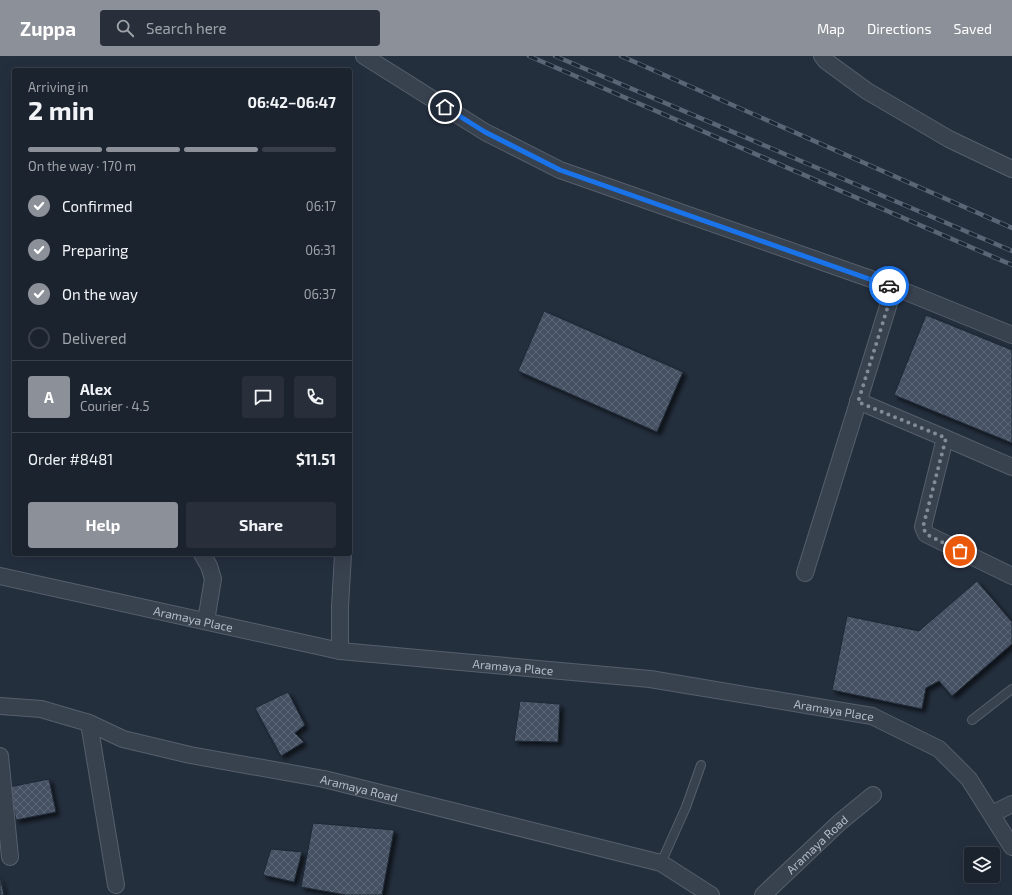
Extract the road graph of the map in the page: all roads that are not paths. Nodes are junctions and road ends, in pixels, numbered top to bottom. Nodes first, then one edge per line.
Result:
1 (364, 56) edge
2 (822, 56) edge
3 (1012, 169) edge
4 (894, 287) junction
5 (1012, 335) edge
6 (858, 402) junction
7 (946, 438) junction
8 (1012, 467) edge
9 (203, 556) edge
10 (343, 556) edge
11 (805, 573) dead end
12 (0, 576) edge
13 (1012, 576) edge
14 (206, 621) junction
15 (340, 651) junction
16 (1012, 689) edge
17 (0, 706) edge
18 (972, 720) dead end
19 (89, 723) junction
20 (0, 756) edge
21 (701, 765) dead end
22 (873, 795) dead end
23 (1012, 804) edge
24 (992, 814) junction
25 (1012, 847) edge
26 (10, 857) dead end
27 (661, 863) junction
28 (116, 885) dead end
29 (711, 895) edge
30 (763, 895) edge

1 - 4 street
2 - 3 street
4 - 5 street
4 - 6 street
6 - 7 street
6 - 11 street
7 - 8 street
7 - 13 street
9 - 14 street
10 - 15 street
12 - 14 street, Aramaya Place
14 - 15 street, Aramaya Place
15 - 24 street, Aramaya Place
16 - 18 lane
17 - 19 street, Aramaya Road
19 - 27 street, Aramaya Road
19 - 28 street
20 - 26 street
21 - 27 lane
22 - 30 street, Aramaya Road
23 - 24 street
24 - 25 street, Aramaya Place
27 - 29 street, Aramaya Road

